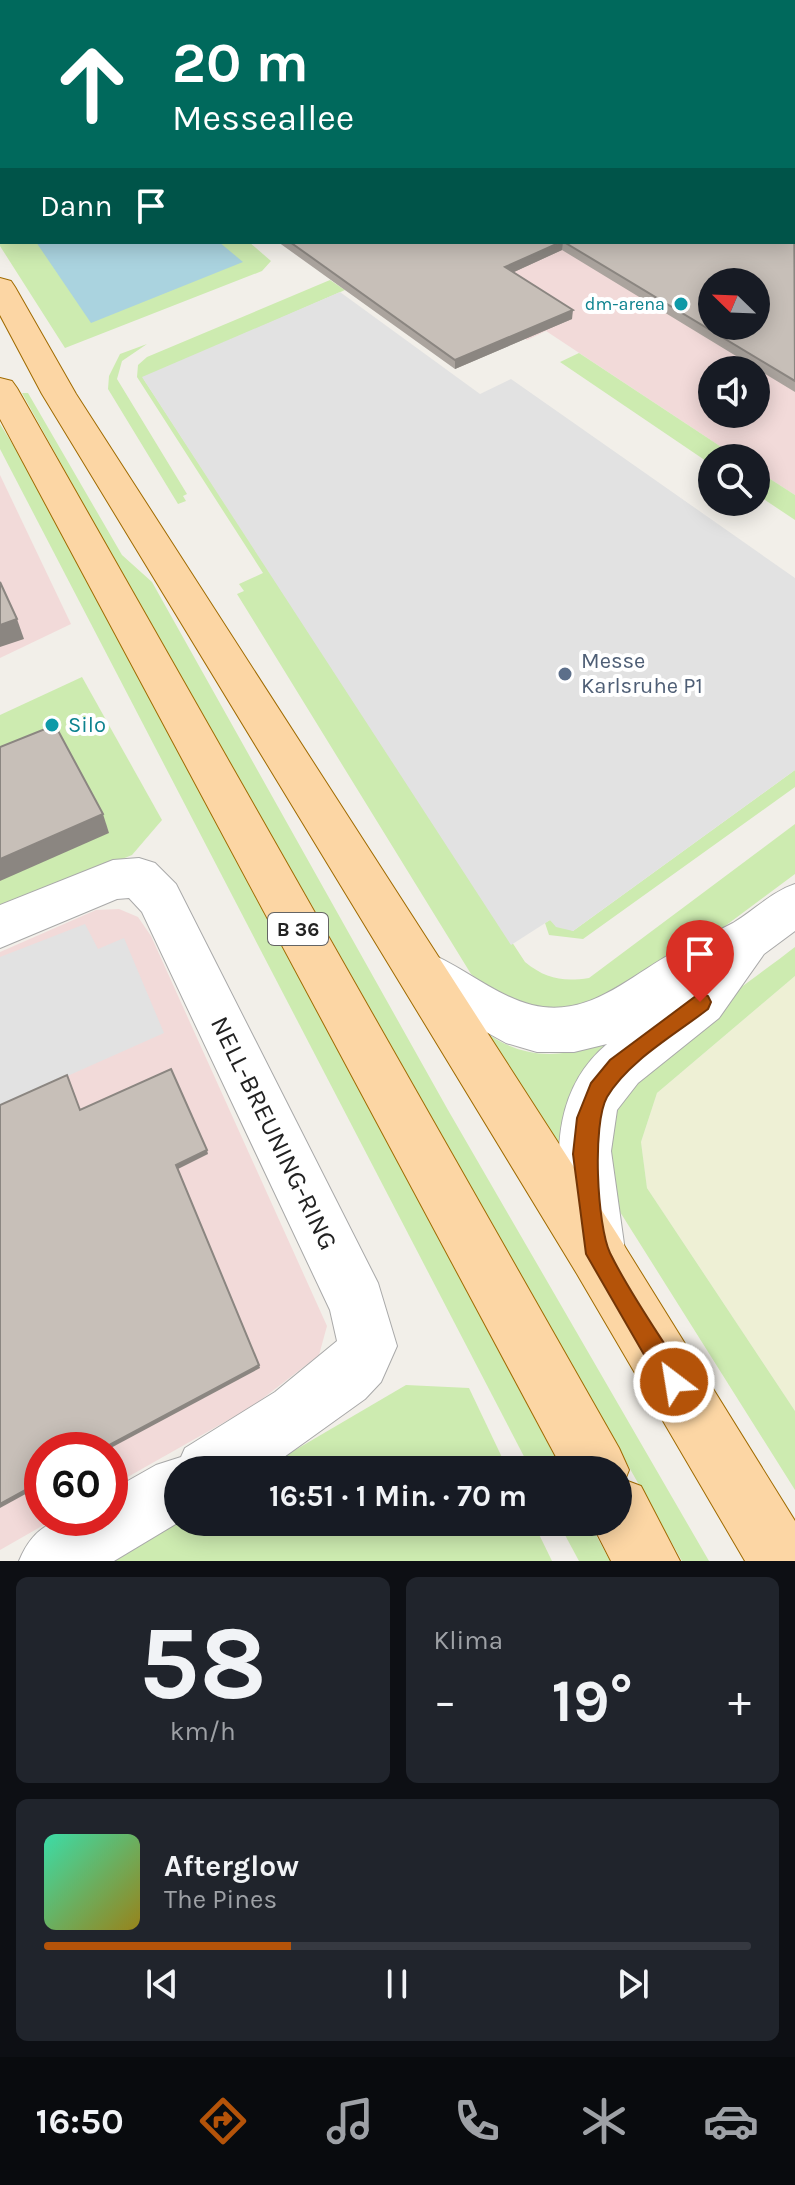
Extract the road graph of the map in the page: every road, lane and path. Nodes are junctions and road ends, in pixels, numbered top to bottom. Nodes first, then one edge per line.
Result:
1 (0, 287) edge
2 (11, 372) edge
3 (795, 904) edge
4 (0, 927) edge
5 (751, 937) junction
6 (422, 972) junction
7 (597, 1254) junction
8 (231, 1456) edge
9 (590, 1456) edge
10 (164, 1495) edge
11 (632, 1534) edge
12 (52, 1561) edge
13 (647, 1561) edge
14 (782, 1561) edge

1 - 2 main road, B 36
2 - 6 main road
2 - 9 main road, B 36
3 - 5 street
4 - 8 street, NELL-BREUNING-RING
5 - 6 street
5 - 7 street
6 - 7 main road
7 - 14 main road
10 - 12 street
11 - 13 main road

